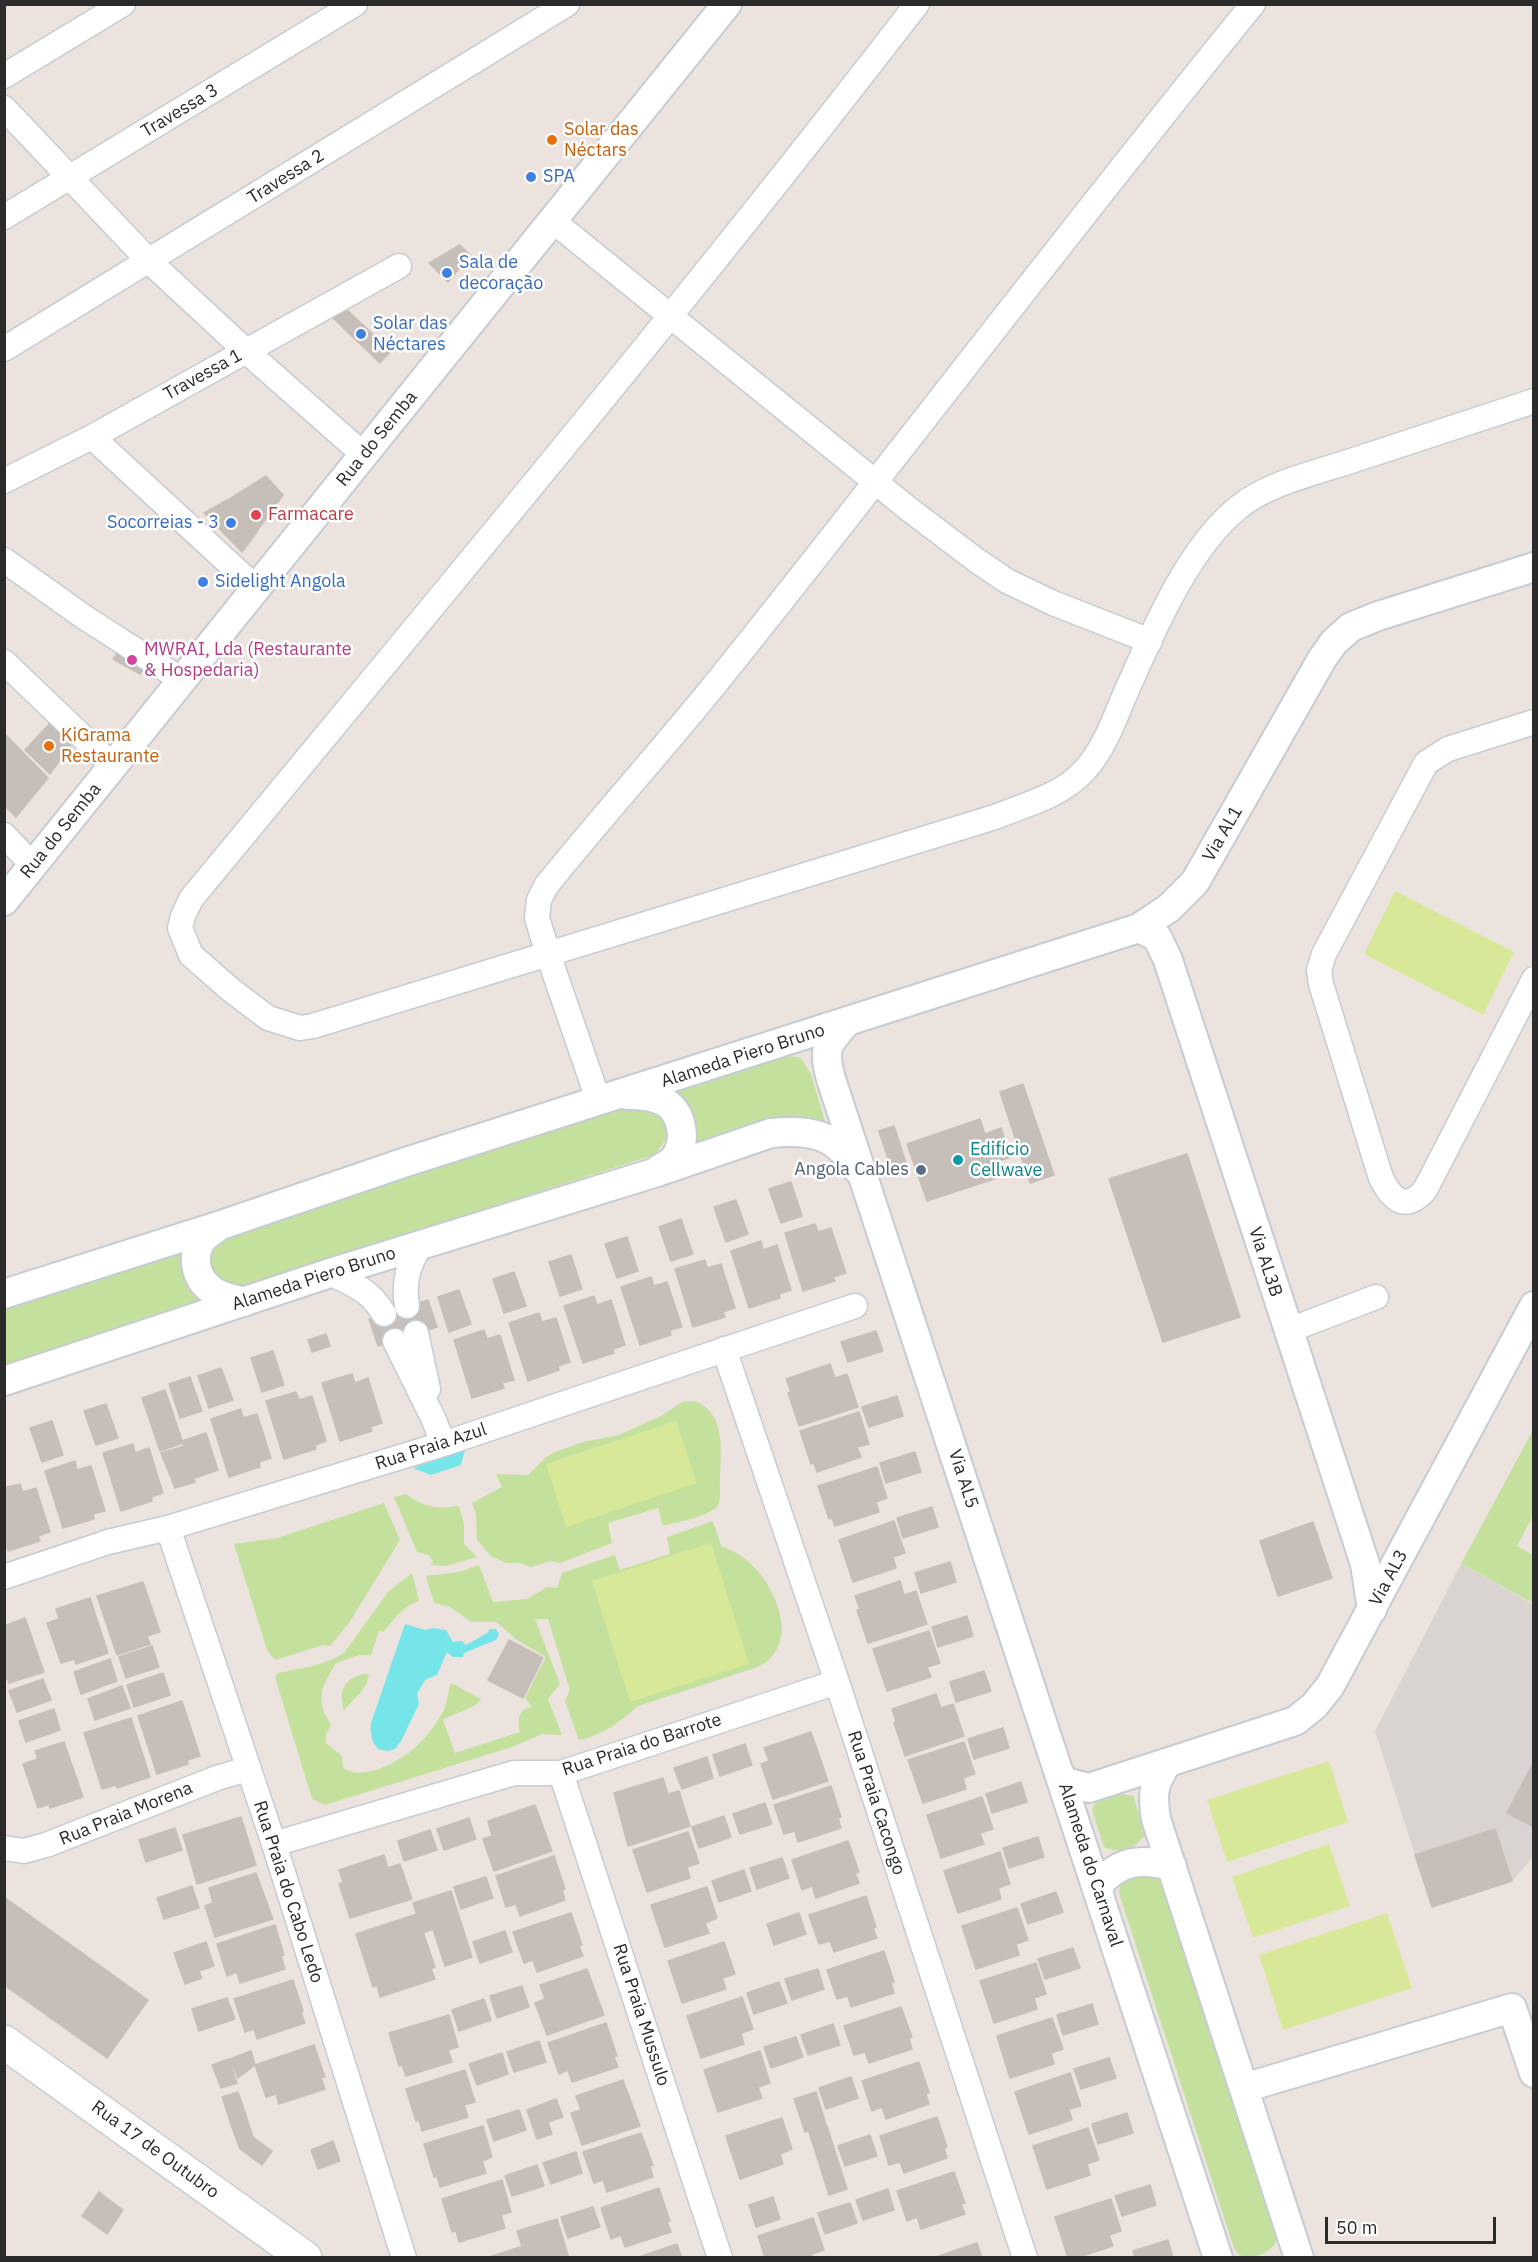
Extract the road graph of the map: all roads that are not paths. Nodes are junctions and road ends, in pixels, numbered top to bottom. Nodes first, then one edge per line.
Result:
1 (123, 4) edge
2 (355, 4) edge
3 (567, 4) edge
4 (727, 4) edge
5 (917, 4) edge
6 (1253, 4) edge
7 (4, 76) edge
8 (4, 108) edge
9 (69, 179) junction
10 (4, 217) edge
11 (553, 221) junction
12 (150, 261) junction
13 (399, 266) dead end
14 (670, 315) junction
15 (4, 349) edge
16 (246, 351) junction
17 (1533, 401) edge
18 (92, 437) junction
19 (364, 455) junction
20 (4, 481) edge
21 (876, 482) junction
22 (4, 560) edge
23 (1533, 567) edge
24 (256, 588) junction
25 (1150, 641) junction
26 (4, 662) edge
27 (182, 680) junction
28 (1533, 723) edge
29 (113, 766) junction
30 (4, 835) edge
31 (33, 865) junction
32 (4, 901) edge
33 (1138, 928) junction
34 (548, 954) junction
35 (1533, 979) edge
36 (846, 1023) junction
37 (610, 1098) junction
38 (657, 1172) junction
39 (867, 1185) junction
40 (221, 1225) junction
41 (421, 1244) junction
42 (330, 1273) junction
43 (4, 1294) edge
44 (1376, 1298) dead end
45 (244, 1302) junction
46 (407, 1306) dead end
47 (855, 1306) dead end
48 (1533, 1306) edge
49 (384, 1314) dead end
50 (1287, 1331) junction
51 (405, 1337) dead end
52 (724, 1349) junction
53 (4, 1381) edge
54 (444, 1444) junction
55 (168, 1528) junction
56 (4, 1577) edge
57 (1372, 1610) junction
58 (837, 1682) junction
59 (1167, 1762) junction
60 (247, 1769) junction
61 (561, 1773) junction
62 (1059, 1773) junction
63 (274, 1844) junction
64 (4, 1848) edge
65 (1172, 1866) junction
66 (1100, 1898) junction
67 (4, 2042) edge
68 (1533, 2073) edge
69 (1244, 2088) junction
70 (305, 2258) edge
71 (404, 2258) edge
72 (720, 2258) edge
73 (1025, 2258) edge
74 (1218, 2258) edge
75 (1299, 2258) edge

1 - 7 street
2 - 9 street, Travessa 3
3 - 12 street, Travessa 2
4 - 11 street, Rua do Semba
5 - 14 street
6 - 21 street
8 - 9 street
9 - 10 street, Travessa 3
9 - 12 street
11 - 14 street
11 - 19 street, Rua do Semba
12 - 15 street, Travessa 2
12 - 16 street
13 - 16 street, Travessa 1
14 - 21 street
14 - 34 street
16 - 18 street, Travessa 1
16 - 19 street
17 - 25 street
18 - 20 street, Travessa 1
18 - 24 street
19 - 24 street, Rua do Semba
21 - 25 street
21 - 34 street
22 - 27 street
23 - 33 street, Via AL1
24 - 27 street, Rua do Semba
25 - 34 street
26 - 29 street
27 - 29 street, Rua do Semba
28 - 35 street
29 - 31 street, Rua do Semba
30 - 31 street
31 - 32 street, Rua do Semba
33 - 36 street, Via AL1
33 - 50 street, Via AL3B
34 - 37 street
36 - 37 street, Alameda Piero Bruno
36 - 39 street, Alameda Piero Bruno
37 - 38 street
37 - 40 street, Alameda Piero Bruno
38 - 39 street, Alameda Piero Bruno
38 - 41 street, Alameda Piero Bruno
39 - 62 street, Via AL5
40 - 43 street, Alameda Piero Bruno
40 - 45 street
41 - 42 street, Alameda Piero Bruno
41 - 46 street
42 - 45 street, Alameda Piero Bruno
42 - 49 street
44 - 50 street
45 - 53 street, Alameda Piero Bruno
47 - 52 street, Rua Praia Azul
48 - 57 street, Via AL3
50 - 57 street, Via AL3B
51 - 54 street
52 - 54 street, Rua Praia Azul
52 - 58 street, Rua Praia Cacongo
54 - 55 street, Rua Praia Azul
55 - 56 street, Rua Praia Azul
55 - 60 street, Rua Praia do Cabo Ledo
57 - 59 street, Via AL3
58 - 61 street, Rua Praia do Barrote
58 - 73 street, Rua Praia Cacongo
59 - 62 street, Alameda do Carnaval
59 - 65 street
60 - 63 street, Rua Praia do Cabo Ledo
60 - 64 street, Rua Praia Morena
61 - 63 street, Rua Praia do Barrote
61 - 72 street, Rua Praia Mussulo
62 - 66 street, Alameda do Carnaval
63 - 71 street, Rua Praia do Cabo Ledo
65 - 66 street
65 - 69 street
66 - 74 street, Alameda do Carnaval
67 - 70 main road, Rua 17 de Outubro
68 - 69 street
69 - 75 street

